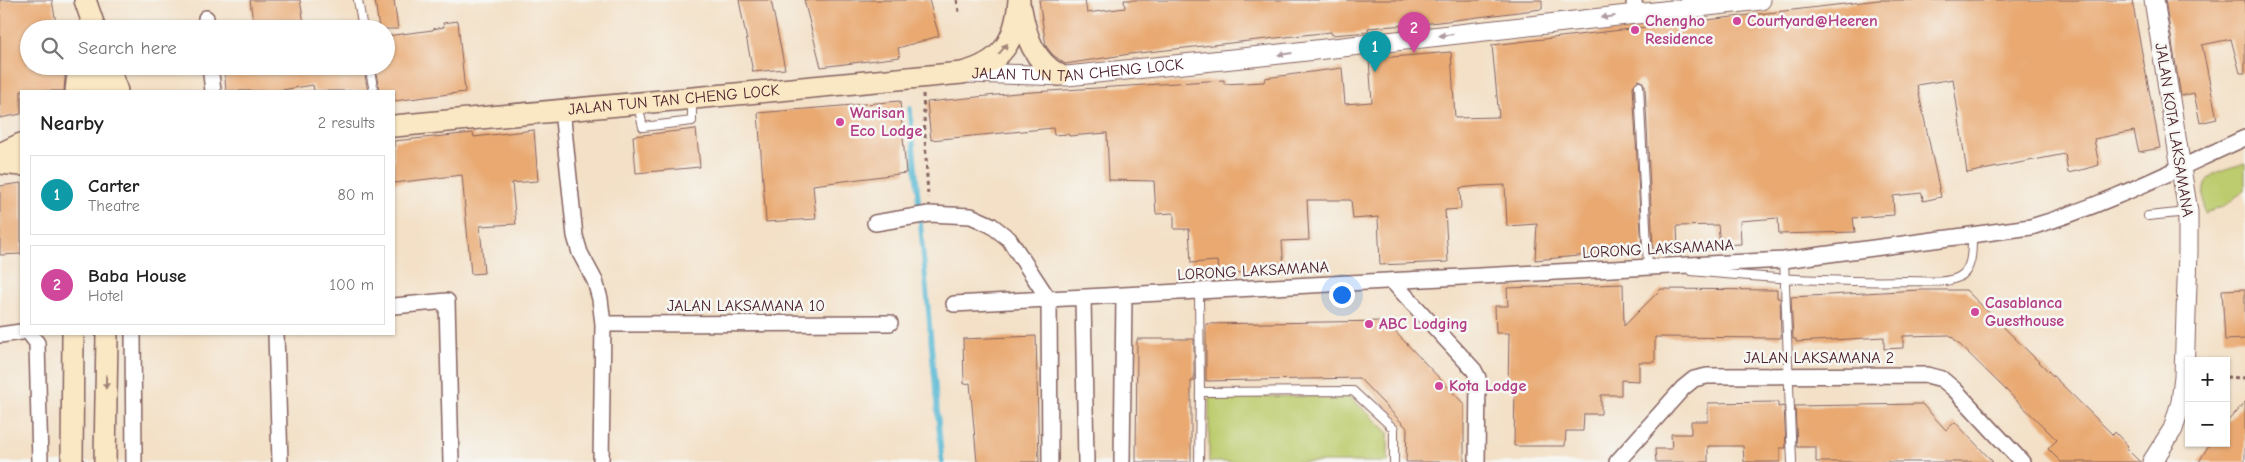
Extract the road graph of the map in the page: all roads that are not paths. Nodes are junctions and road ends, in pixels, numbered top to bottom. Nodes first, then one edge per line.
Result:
1 (84, 0) edge
2 (358, 0) edge
3 (1019, 0) edge
4 (1760, 0) edge
5 (2154, 0) edge
6 (1634, 7) edge
7 (83, 20) edge
8 (87, 20) edge
9 (92, 20) edge
10 (361, 20) edge
11 (962, 73) junction
12 (78, 75) edge
13 (95, 75) edge
14 (111, 75) edge
15 (211, 75) edge
16 (371, 75) edge
17 (1059, 75) junction
18 (1639, 86) dead end
19 (76, 90) edge
20 (97, 90) edge
21 (117, 90) edge
22 (213, 90) edge
23 (374, 90) edge
24 (562, 110) junction
25 (395, 126) edge
26 (2245, 138) edge
27 (20, 144) edge
28 (0, 154) edge
29 (20, 158) edge
30 (0, 161) edge
31 (20, 165) edge
32 (2181, 168) junction
33 (2188, 212) junction
34 (2148, 216) dead end
35 (875, 223) dead end
36 (1972, 235) junction
37 (1784, 260) junction
38 (1648, 267) junction
39 (1784, 279) junction
40 (1392, 281) junction
41 (1199, 292) junction
42 (1124, 296) junction
43 (1084, 298) junction
44 (1049, 300) junction
45 (954, 304) dead end
46 (395, 306) edge
47 (890, 323) dead end
48 (603, 324) junction
49 (20, 332) edge
50 (0, 335) edge
51 (31, 335) edge
52 (73, 335) edge
53 (106, 335) edge
54 (133, 335) edge
55 (276, 335) edge
56 (1789, 374) junction
57 (1200, 392) junction
58 (40, 462) edge
59 (72, 462) edge
60 (105, 462) edge
61 (134, 462) edge
62 (280, 462) edge
63 (451, 462) edge
64 (601, 462) edge
65 (1050, 462) edge
66 (1086, 462) edge
67 (1122, 462) edge
68 (1199, 462) edge
69 (1394, 462) edge
70 (1477, 462) edge
71 (1617, 462) edge
72 (1792, 462) edge
73 (2022, 462) edge
74 (2152, 462) edge

1 - 7 main road
1 - 8 main road
1 - 9 main road
2 - 10 lane
11 -> 3 main road
3 - 17 main road
4 - 6 street, JALAN TUN TAN CHENG LOCK
5 - 32 street, JALAN KOTA LAKSAMANA
6 -> 17 street, JALAN TUN TAN CHENG LOCK
11 - 17 street, JALAN TUN TAN CHENG LOCK
11 - 24 main road, JALAN TUN TAN CHENG LOCK
12 - 19 main road
13 - 20 main road
14 - 21 main road
15 - 22 street
16 - 23 lane
18 - 38 lane
24 - 25 main road, JALAN TUN TAN CHENG LOCK
24 - 48 street
26 - 32 street, LORONG LAKSAMANA
27 - 28 main road
29 - 30 main road
30 - 31 main road
32 - 33 street, JALAN KOTA LAKSAMANA
32 - 36 street, LORONG LAKSAMANA
33 - 34 lane
33 - 74 street, JALAN KOTA LAKSAMANA
35 - 44 street
36 - 37 street, LORONG LAKSAMANA
36 - 39 lane
37 - 38 street, LORONG LAKSAMANA
37 - 39 lane
38 - 39 lane
38 - 40 street, LORONG LAKSAMANA
39 - 56 lane
40 - 41 street, LORONG LAKSAMANA
40 - 70 street
41 - 42 street, LORONG LAKSAMANA
41 - 57 lane
42 - 43 street, LORONG LAKSAMANA
42 - 67 street
43 - 44 street, LORONG LAKSAMANA
43 - 66 street
44 - 45 street, LORONG LAKSAMANA
44 - 65 street
46 - 63 street
47 - 48 street, JALAN LAKSAMANA 10
48 - 64 street
49 - 50 street
51 - 58 street
52 - 59 main road
53 -> 60 main road
54 - 61 street
55 - 62 street
56 - 71 street, JALAN LAKSAMANA 2
56 - 72 lane
56 - 73 street, JALAN LAKSAMANA 2
57 - 68 lane
57 - 69 lane

